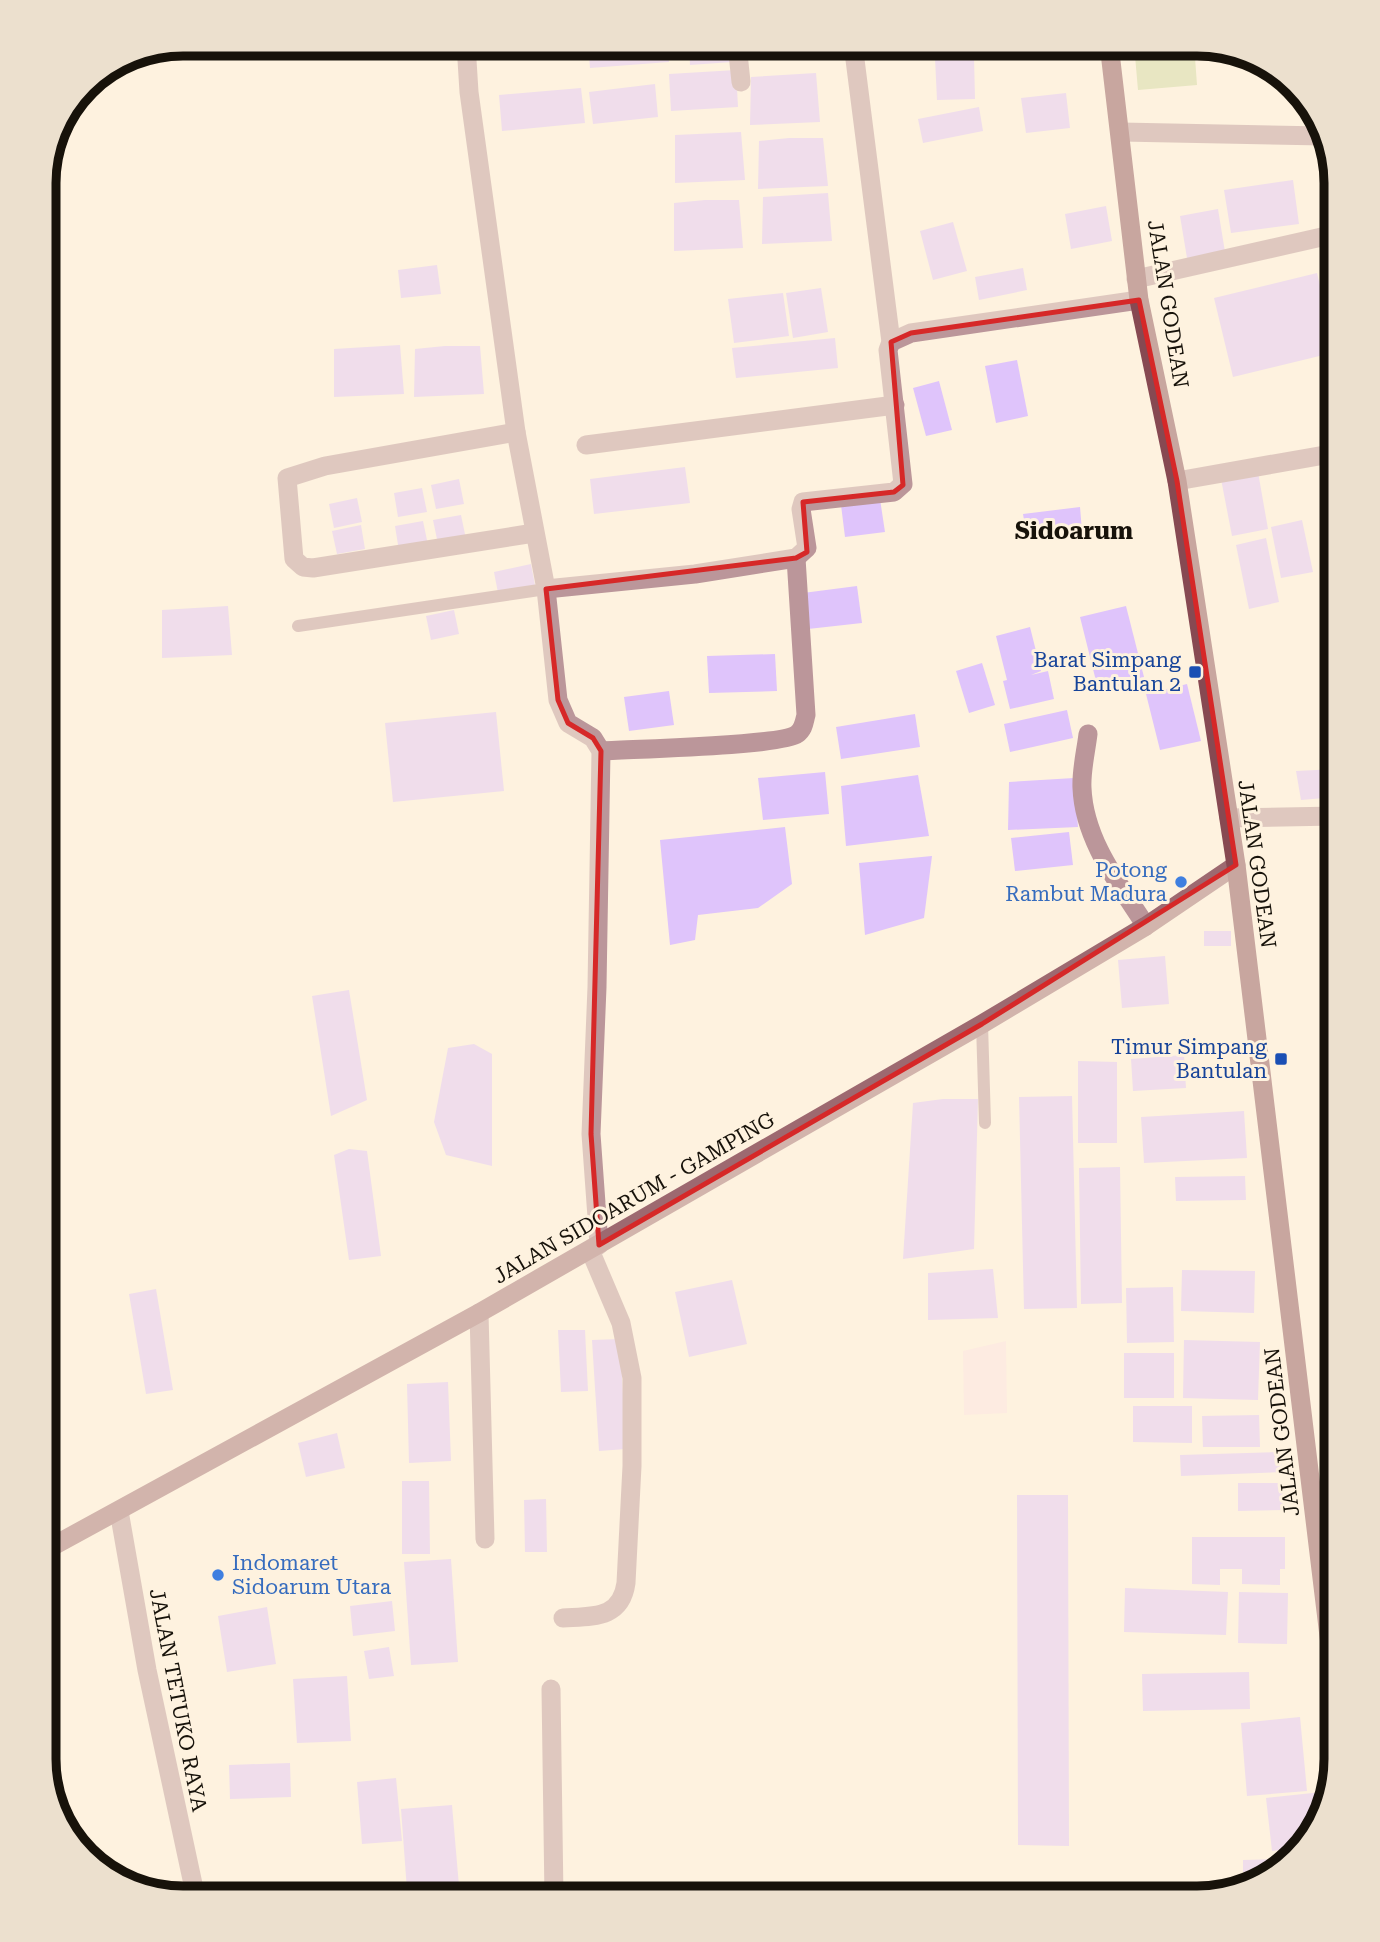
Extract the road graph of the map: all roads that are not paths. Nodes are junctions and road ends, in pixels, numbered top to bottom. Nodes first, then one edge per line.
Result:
1 (467, 56) edge
2 (738, 56) edge
3 (855, 56) edge
4 (1111, 56) edge
5 (741, 82) dead end
6 (1121, 132) junction
7 (1315, 136) edge
8 (1324, 236) edge
9 (1136, 279) junction
10 (1139, 300) junction
11 (891, 342) junction
12 (895, 405) junction
13 (516, 432) junction
14 (586, 445) dead end
15 (1324, 455) edge
16 (1177, 481) junction
17 (534, 533) junction
18 (796, 558) junction
19 (545, 589) junction
20 (298, 626) dead end
21 (1088, 734) dead end
22 (601, 751) junction
23 (1324, 816) edge
24 (1229, 818) junction
25 (1236, 865) junction
26 (1146, 926) junction
27 (982, 1024) junction
28 (985, 1123) dead end
29 (594, 1247) junction
30 (479, 1313) junction
31 (119, 1511) junction
32 (485, 1539) dead end
33 (56, 1545) edge
34 (1324, 1595) edge
35 (563, 1618) dead end
36 (551, 1689) dead end
37 (193, 1886) edge
38 (554, 1886) edge

1 - 13 street
2 - 5 street
3 - 11 street
4 - 6 main road, JALAN GODEAN
6 - 7 street
6 - 9 main road, JALAN GODEAN
8 - 9 street
9 - 10 main road, JALAN GODEAN
10 - 11 street
10 - 16 main road, JALAN GODEAN
11 - 12 street
12 - 14 street
12 - 18 street
13 - 17 street
13 - 17 street
15 - 16 street
16 - 24 main road, JALAN GODEAN
17 - 19 street
18 - 19 street
18 - 22 street
19 - 20 lane
19 - 22 street
21 - 26 street
22 - 29 street
23 - 24 street
24 - 25 main road, JALAN GODEAN
25 - 26 main road, JALAN SIDOARUM - GAMPING
25 - 34 main road, JALAN GODEAN
26 - 27 main road, JALAN SIDOARUM - GAMPING
27 - 28 lane
27 - 29 main road, JALAN SIDOARUM - GAMPING
29 - 30 main road, JALAN SIDOARUM - GAMPING
29 - 35 street
30 - 31 main road, JALAN SIDOARUM - GAMPING
30 - 32 street
31 - 33 main road, JALAN SIDOARUM - GAMPING
31 - 37 street, JALAN TETUKO RAYA
36 - 38 street

